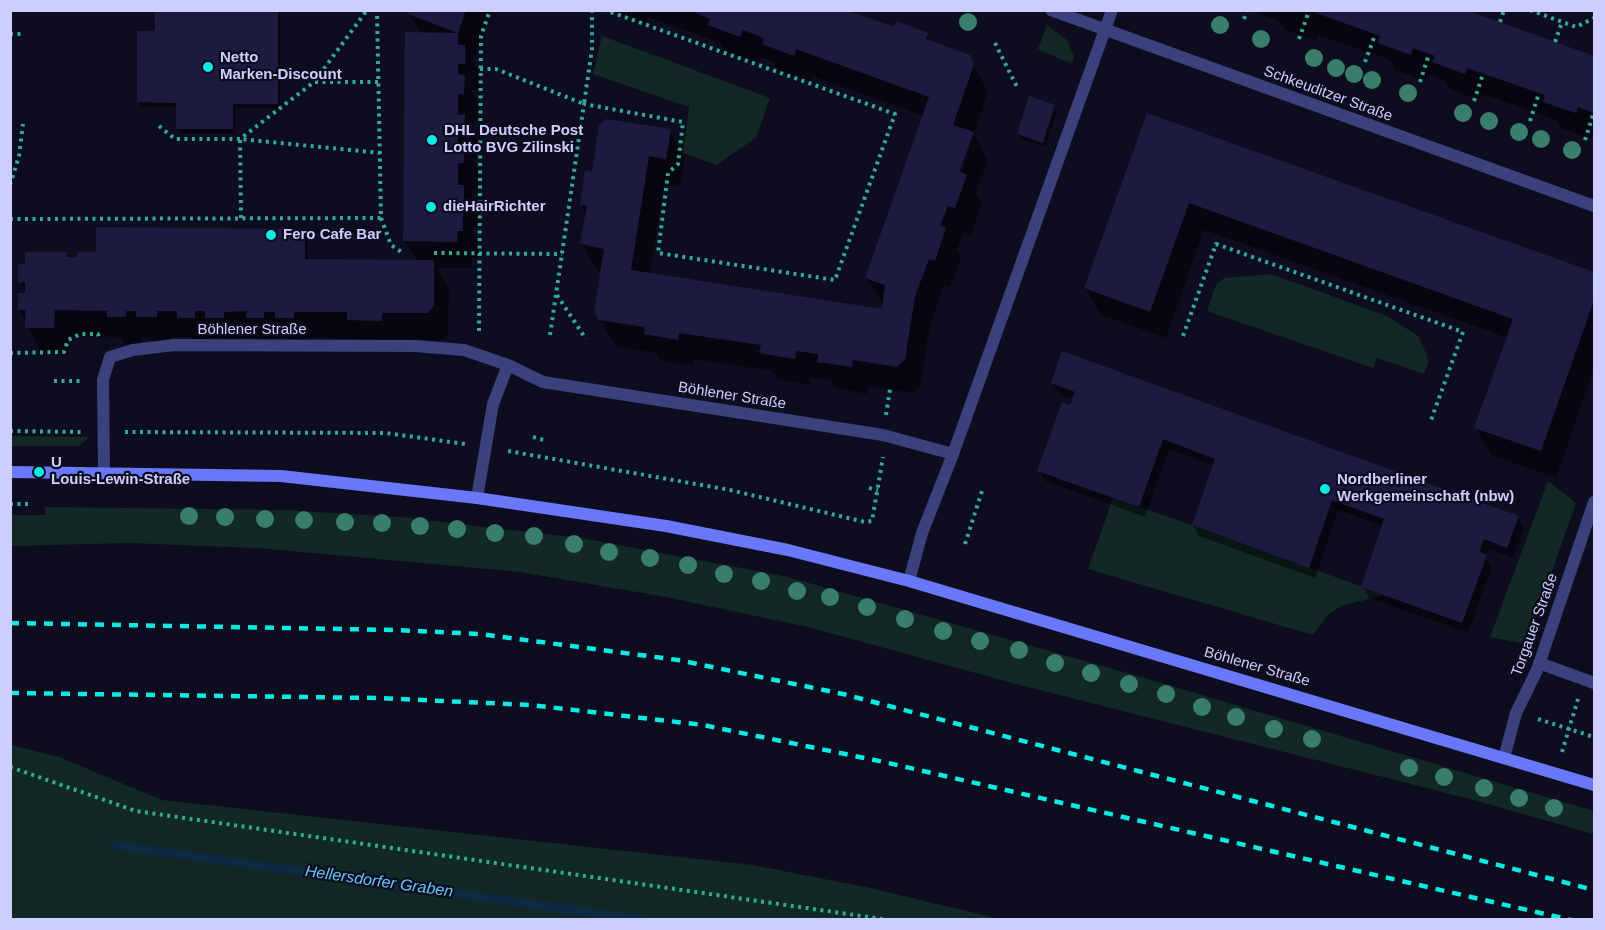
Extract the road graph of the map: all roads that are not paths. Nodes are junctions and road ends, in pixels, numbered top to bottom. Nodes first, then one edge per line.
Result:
1 (1051, 10) edge
2 (1112, 10) edge
3 (1106, 30) junction
4 (1594, 206) edge
5 (508, 365) junction
6 (953, 454) junction
7 (10, 472) edge
8 (104, 472) junction
9 (477, 498) junction
10 (1594, 502) edge
11 (909, 581) junction
12 (1539, 663) junction
13 (1589, 681) edge
14 (1504, 758) junction
15 (1594, 785) edge

1 - 3 street, Schkeuditzer Straße
2 - 3 street
3 - 4 street, Schkeuditzer Straße
3 - 6 street
5 - 6 street, Böhlener Straße
5 - 8 street, Böhlener Straße
5 - 9 street
6 - 11 street
7 - 8 street, Böhlener Straße
8 - 9 street, Böhlener Straße
9 - 11 street, Böhlener Straße
10 - 12 street, Torgauer Straße
11 - 14 street, Böhlener Straße
12 - 13 street
12 - 14 street, Torgauer Straße
14 - 15 street, Böhlener Straße

